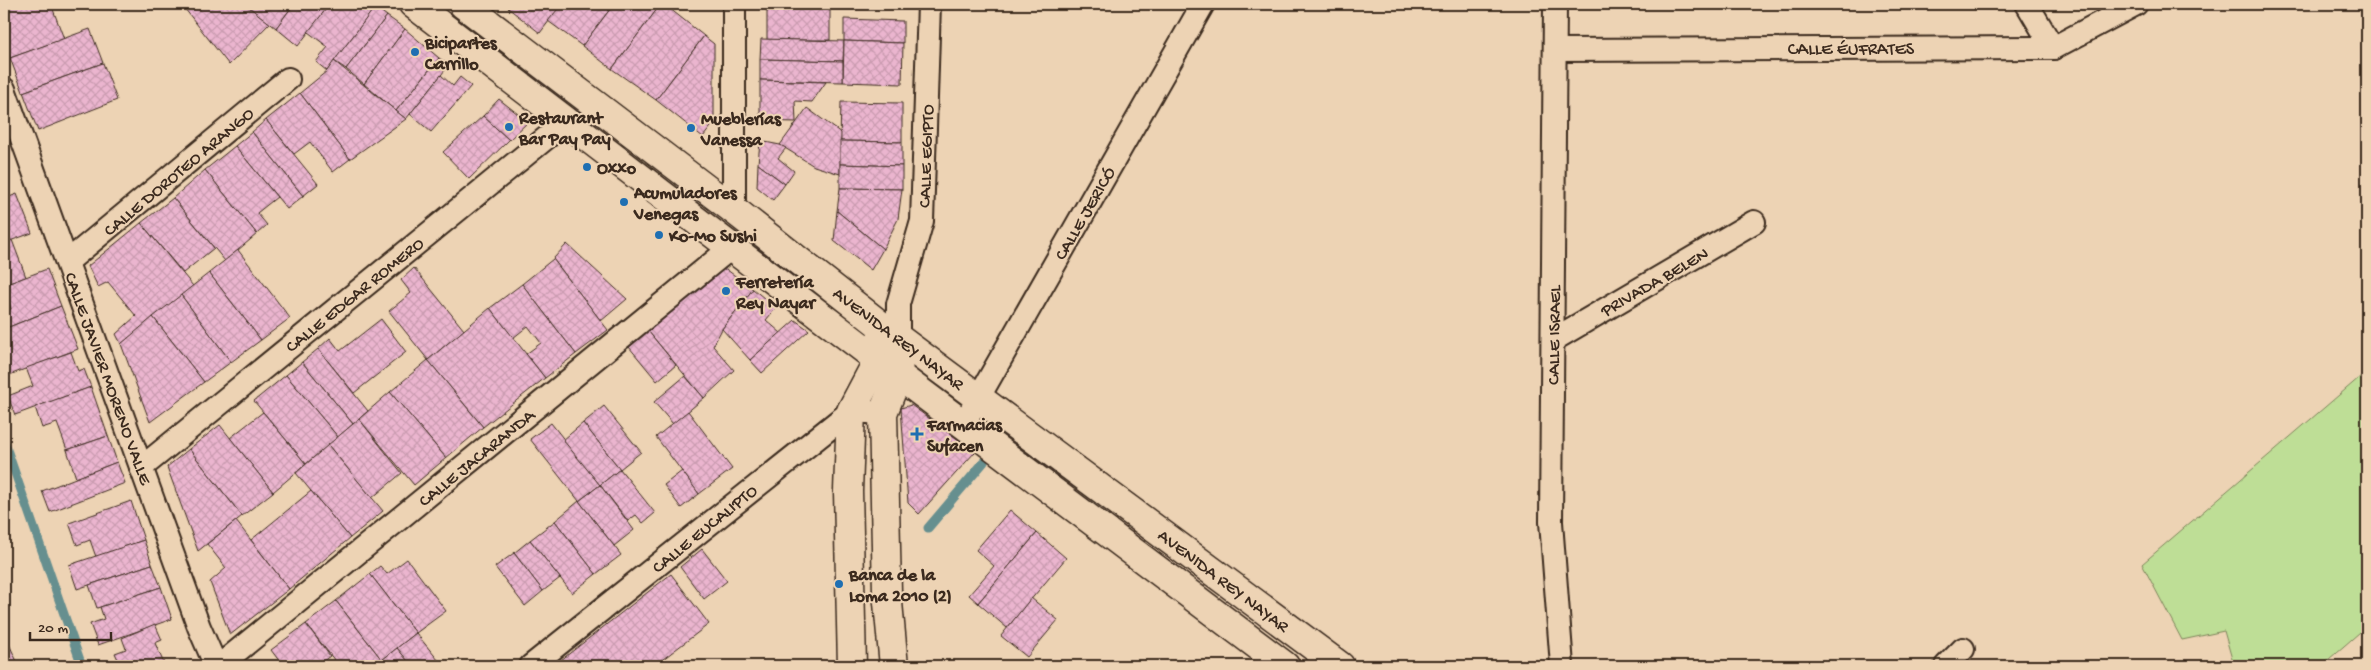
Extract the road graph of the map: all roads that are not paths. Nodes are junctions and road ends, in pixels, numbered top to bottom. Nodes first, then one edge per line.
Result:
1 (413, 4) edge
2 (463, 4) edge
3 (734, 4) edge
4 (929, 4) edge
5 (1203, 4) edge
6 (1555, 4) edge
7 (2027, 4) edge
8 (2136, 4) edge
9 (2053, 48) junction
10 (1556, 50) junction
11 (288, 79) dead end
12 (4, 88) edge
13 (567, 121) junction
14 (734, 210) junction
15 (1754, 222) dead end
16 (732, 247) junction
17 (67, 262) junction
18 (1553, 340) junction
19 (889, 347) junction
20 (978, 398) junction
21 (851, 411) junction
22 (883, 413) junction
23 (964, 423) junction
24 (141, 468) junction
25 (848, 492) junction
26 (885, 493) junction
27 (1963, 649) dead end
28 (218, 666) edge
29 (531, 666) edge
30 (852, 666) edge
31 (894, 666) edge
32 (1285, 666) edge
33 (1340, 666) edge
34 (1562, 666) edge
35 (1946, 666) edge

1 - 13 main road, AVENIDA REY NAYAR
2 - 14 main road, AVENIDA REY NAYAR
3 - 14 street
4 - 19 street, CALLE EGIPTO
5 - 20 street, CALLE JERICÓ
6 - 10 street, CALLE ISRAEL
7 - 9 street
8 - 9 street, CALLE ÉUFRATES
9 - 10 street, CALLE ÉUFRATES
10 - 18 street, CALLE ISRAEL
11 - 17 street, CALLE DOROTEO ARANGO
12 - 17 street, CALLE JAVIER MORENO VALLE
13 - 16 main road, AVENIDA REY NAYAR
13 - 24 street, CALLE EDGAR ROMERO
14 - 19 main road, AVENIDA REY NAYAR
15 - 18 street, PRIVADA BELEN
16 - 19 main road, AVENIDA REY NAYAR
16 - 28 street, CALLE JACARANDA
17 - 24 street, CALLE JAVIER MORENO VALLE
18 - 34 street, CALLE ISRAEL
19 - 20 main road, AVENIDA REY NAYAR
19 - 21 main road
19 - 22 main road
19 - 23 main road, AVENIDA REY NAYAR
20 - 23 street, CALLE JERICÓ
20 - 33 main road, AVENIDA REY NAYAR
21 - 22 street
21 - 25 main road
21 - 29 street, CALLE EUCALIPTO
22 - 26 main road
23 - 32 main road, AVENIDA REY NAYAR
24 - 28 street, CALLE JAVIER MORENO VALLE
25 - 26 main road
25 - 30 main road
26 - 31 main road
27 - 35 street

